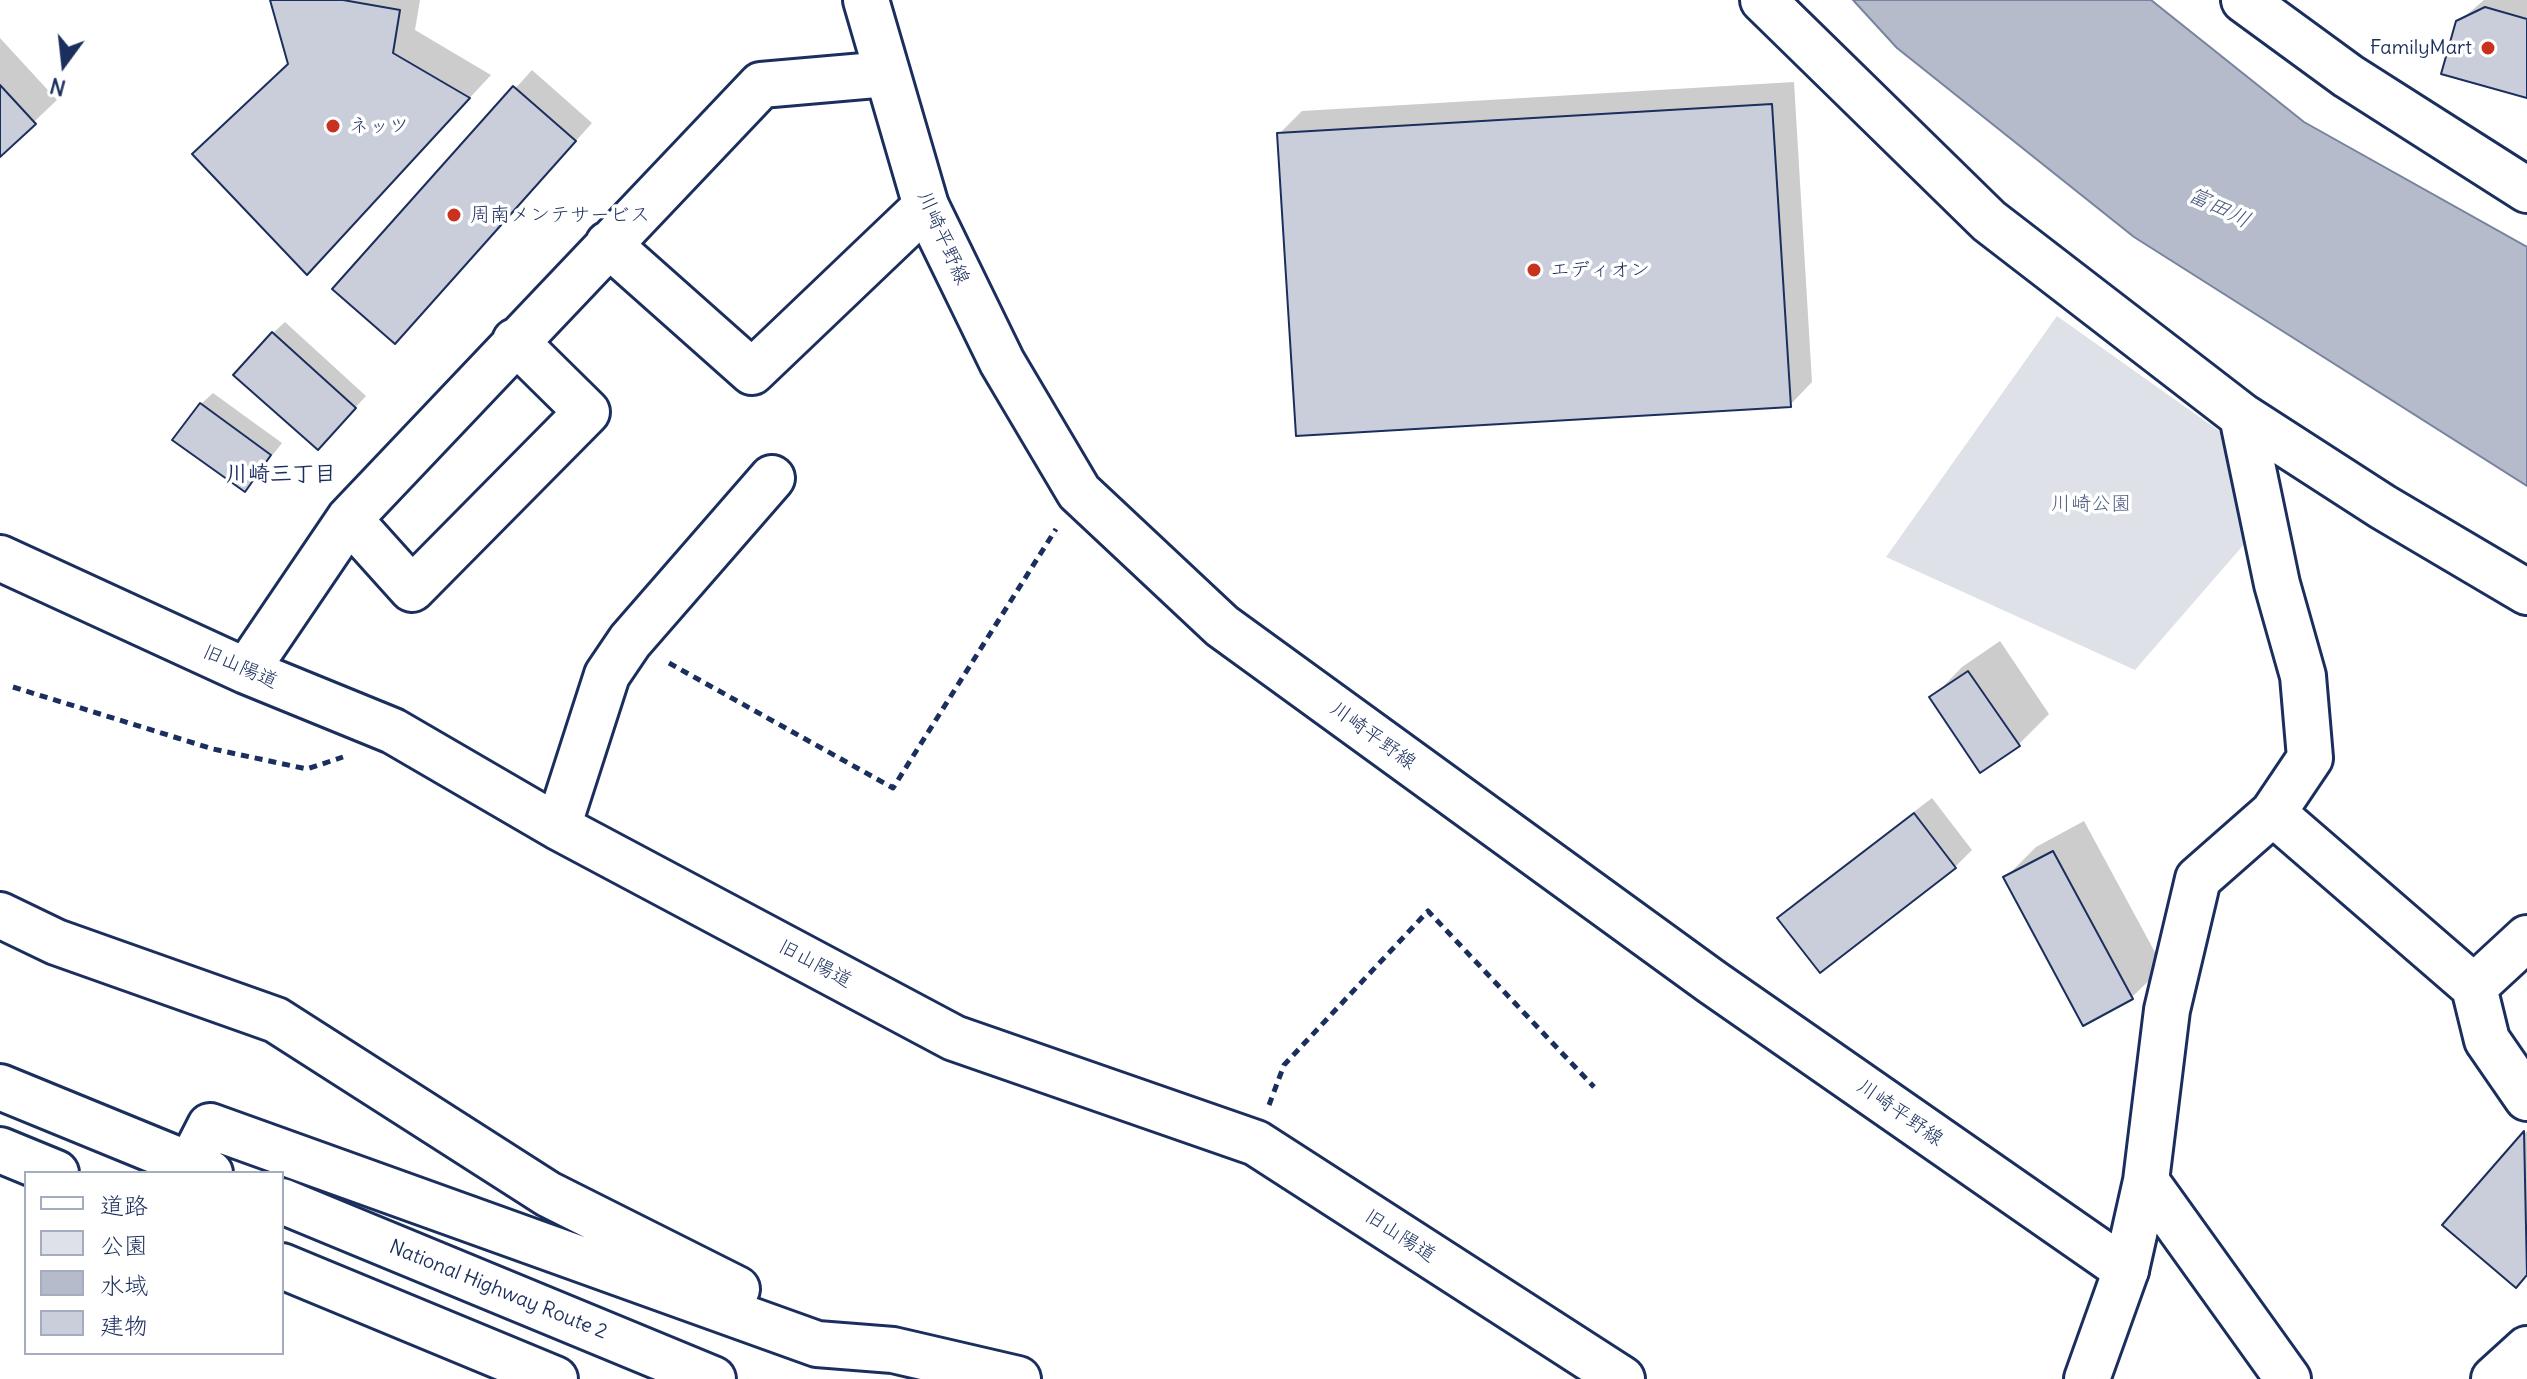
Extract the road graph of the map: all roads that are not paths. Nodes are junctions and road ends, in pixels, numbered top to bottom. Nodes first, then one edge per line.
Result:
1 (866, 0) edge
2 (1763, 0) edge
3 (2244, 0) edge
4 (887, 74) junction
5 (2527, 190) edge
6 (926, 206) junction
7 (608, 244) junction
8 (515, 341) junction
9 (2242, 416) junction
10 (772, 478) dead end
11 (349, 519) junction
12 (0, 558) edge
13 (2527, 592) edge
14 (246, 671) junction
15 (2273, 813) junction
16 (558, 827) junction
17 (0, 915) edge
18 (2527, 938) edge
19 (2474, 987) junction
20 (0, 1087) edge
21 (2527, 1098) edge
22 (0, 1150) edge
23 (200, 1169) edge
24 (51, 1171) edge
25 (2146, 1181) junction
26 (284, 1202) edge
27 (284, 1267) edge
28 (2126, 1270) junction
29 (772, 1327) junction
30 (2527, 1349) edge
31 (555, 1379) edge
32 (713, 1379) edge
33 (1018, 1379) edge
34 (1622, 1379) edge
35 (2087, 1379) edge
36 (2288, 1379) edge
37 (2494, 1379) edge

1 - 4 main road, 川崎平野線
2 - 9 main road
3 - 5 main road
4 - 6 main road, 川崎平野線
4 - 7 main road
6 - 7 main road
6 - 28 main road, 川崎平野線
7 - 8 main road
8 - 11 main road
8 - 11 main road
9 - 13 main road
9 - 15 main road
10 - 16 main road
11 - 14 main road
12 - 14 main road, 旧山陽道
14 - 16 main road, 旧山陽道
15 - 19 main road
15 - 25 main road
16 - 34 main road, 旧山陽道
17 - 29 main road
18 - 19 main road
19 - 21 main road
20 - 23 main road
22 - 24 main road
23 - 29 main road
25 - 28 main road
25 - 36 main road
26 - 32 main road, National Highway Route 2
27 - 31 main road
28 - 35 main road
29 - 33 main road
30 - 37 main road

